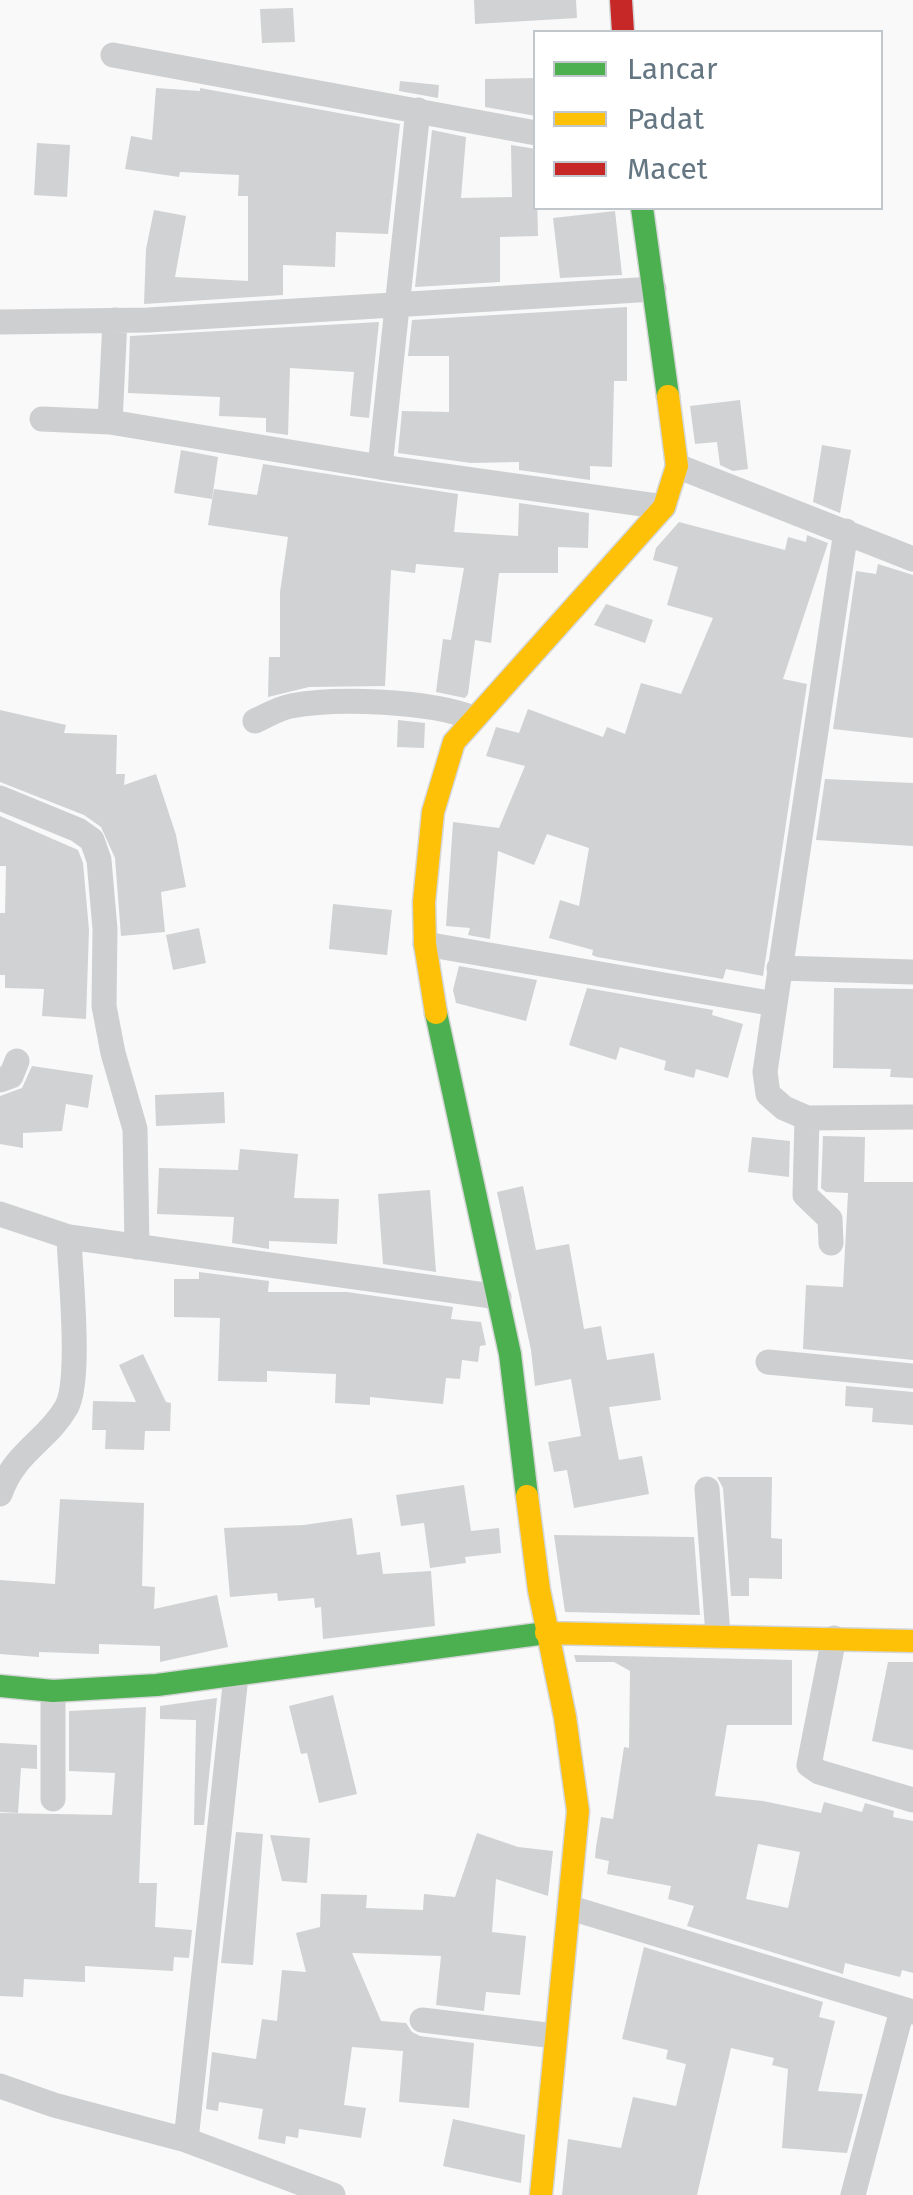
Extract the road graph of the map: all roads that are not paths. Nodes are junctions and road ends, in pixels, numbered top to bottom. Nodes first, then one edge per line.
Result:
1 (620, 0) edge
2 (623, 30) edge
3 (113, 56) dead end
4 (418, 110) junction
5 (533, 132) edge
6 (642, 210) edge
7 (654, 289) junction
8 (398, 306) junction
9 (115, 320) junction
10 (0, 322) edge
11 (42, 419) dead end
12 (110, 422) junction
13 (678, 466) junction
14 (380, 467) junction
15 (664, 507) junction
16 (846, 531) junction
17 (913, 560) edge
18 (473, 718) junction
19 (254, 721) dead end
20 (0, 798) edge
21 (426, 944) junction
22 (779, 968) junction
23 (913, 972) edge
24 (775, 1004) junction
25 (913, 1117) edge
26 (807, 1118) junction
27 (0, 1214) edge
28 (69, 1238) junction
29 (831, 1243) dead end
30 (137, 1247) junction
31 (499, 1297) junction
32 (768, 1362) dead end
33 (913, 1376) edge
34 (708, 1489) dead end
35 (0, 1494) edge
36 (546, 1633) junction
37 (718, 1636) junction
38 (834, 1638) junction
39 (913, 1641) edge
40 (236, 1676) junction
41 (0, 1686) edge
42 (53, 1691) junction
43 (53, 1799) dead end
44 (913, 1800) edge
45 (571, 1908) junction
46 (907, 2011) edge
47 (422, 2020) dead end
48 (555, 2036) junction
49 (0, 2086) edge
50 (186, 2140) junction
51 (333, 2195) edge
52 (540, 2195) edge
53 (853, 2195) edge

1 - 2 street
3 - 4 street
4 - 5 street
4 - 8 street
6 - 7 street
7 - 8 street
7 - 13 street
8 - 9 street
8 - 14 street
9 - 10 street
9 - 12 street
11 - 12 street
12 - 14 street
13 - 15 street
13 - 16 street
14 - 15 street
15 - 18 street
16 - 17 street
16 - 22 street
18 - 19 street
18 - 21 street
20 - 30 street
21 - 24 street
21 - 31 street
22 - 23 street
22 - 24 street
24 - 26 street
25 - 26 street
26 - 29 street
27 - 28 street
28 - 30 street
28 - 35 street
30 - 31 street
31 - 36 street
32 - 33 street
34 - 37 street
36 - 37 street
36 - 40 street
36 - 45 street
37 - 38 street
38 - 39 street
38 - 44 street
40 - 42 street
40 - 50 street
41 - 42 street
42 - 43 street
45 - 46 street
45 - 48 street
46 - 53 street
47 - 48 street
48 - 52 street
49 - 50 street
50 - 51 street

